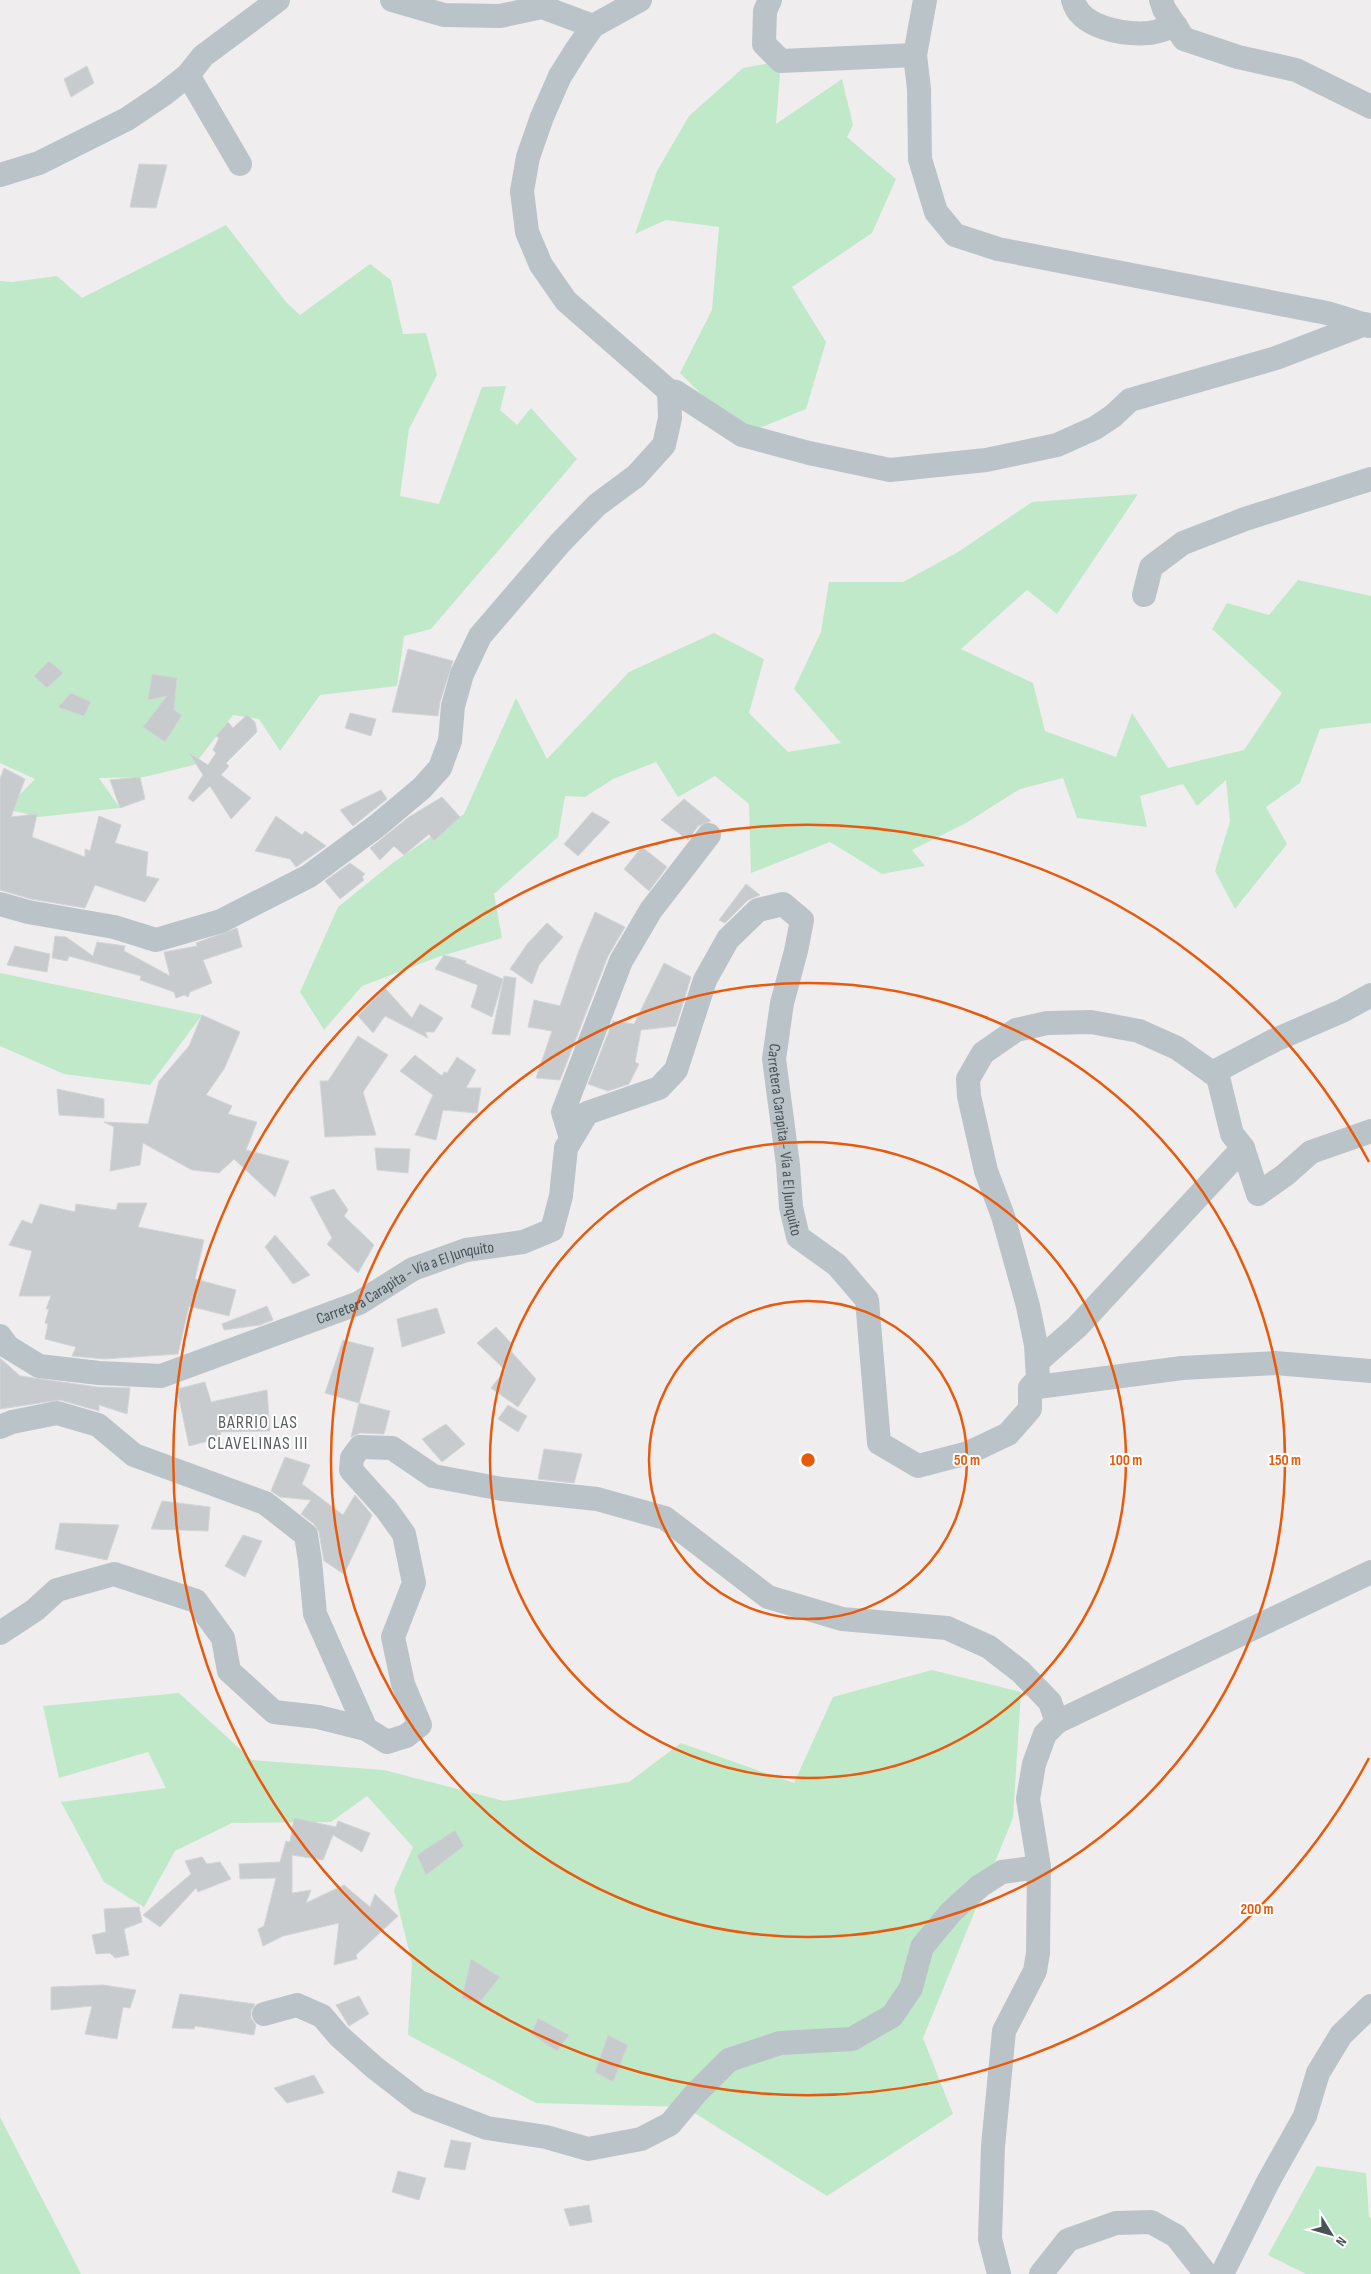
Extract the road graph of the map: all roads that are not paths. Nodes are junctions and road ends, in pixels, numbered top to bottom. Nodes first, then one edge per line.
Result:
1 (278, 0) edge
2 (392, 0) edge
3 (640, 0) edge
4 (770, 0) edge
5 (925, 0) edge
6 (1073, 0) edge
7 (1161, 0) edge
8 (593, 26) junction
9 (1176, 26) junction
10 (915, 55) junction
11 (188, 75) junction
12 (1371, 107) edge
13 (240, 164) dead end
14 (0, 175) edge
15 (1368, 326) edge
16 (669, 391) junction
17 (1371, 479) edge
18 (1144, 595) dead end
19 (709, 835) dead end
20 (0, 904) edge
21 (1371, 995) edge
22 (1212, 1073) junction
23 (1371, 1131) edge
24 (571, 1138) junction
25 (1243, 1148) junction
26 (0, 1336) edge
27 (1037, 1362) junction
28 (1371, 1371) edge
29 (1030, 1388) junction
30 (0, 1427) edge
31 (1371, 1572) edge
32 (0, 1633) edge
33 (1057, 1722) junction
34 (366, 1729) junction
35 (1038, 1867) junction
36 (1371, 2006) edge
37 (264, 2014) dead end
38 (999, 2274) edge
39 (1042, 2274) edge
40 (1206, 2274) edge
41 (1222, 2274) edge

1 - 11 street
2 - 8 street
3 - 8 street
4 - 10 street
5 - 10 street
6 - 9 street
7 - 9 street
8 - 16 street
9 - 12 street
10 - 15 street
11 - 13 street
11 - 14 street
15 - 16 street
16 - 20 street
17 - 18 street
19 - 24 street
21 - 22 street
22 - 25 street, Carretera Carapita - Vía a El Junquito
22 - 27 street, Carretera Carapita - Vía a El Junquito
23 - 25 street, Carretera Carapita - Vía a El Junquito
24 - 26 street, Carretera Carapita - Vía a El Junquito
24 - 29 street, Carretera Carapita - Vía a El Junquito
25 - 27 street
27 - 29 street, Carretera Carapita - Vía a El Junquito
28 - 29 street
30 - 34 street
31 - 33 street
32 - 34 street
33 - 34 street
33 - 35 street
35 - 37 street
35 - 38 street
36 - 41 street
39 - 40 street

